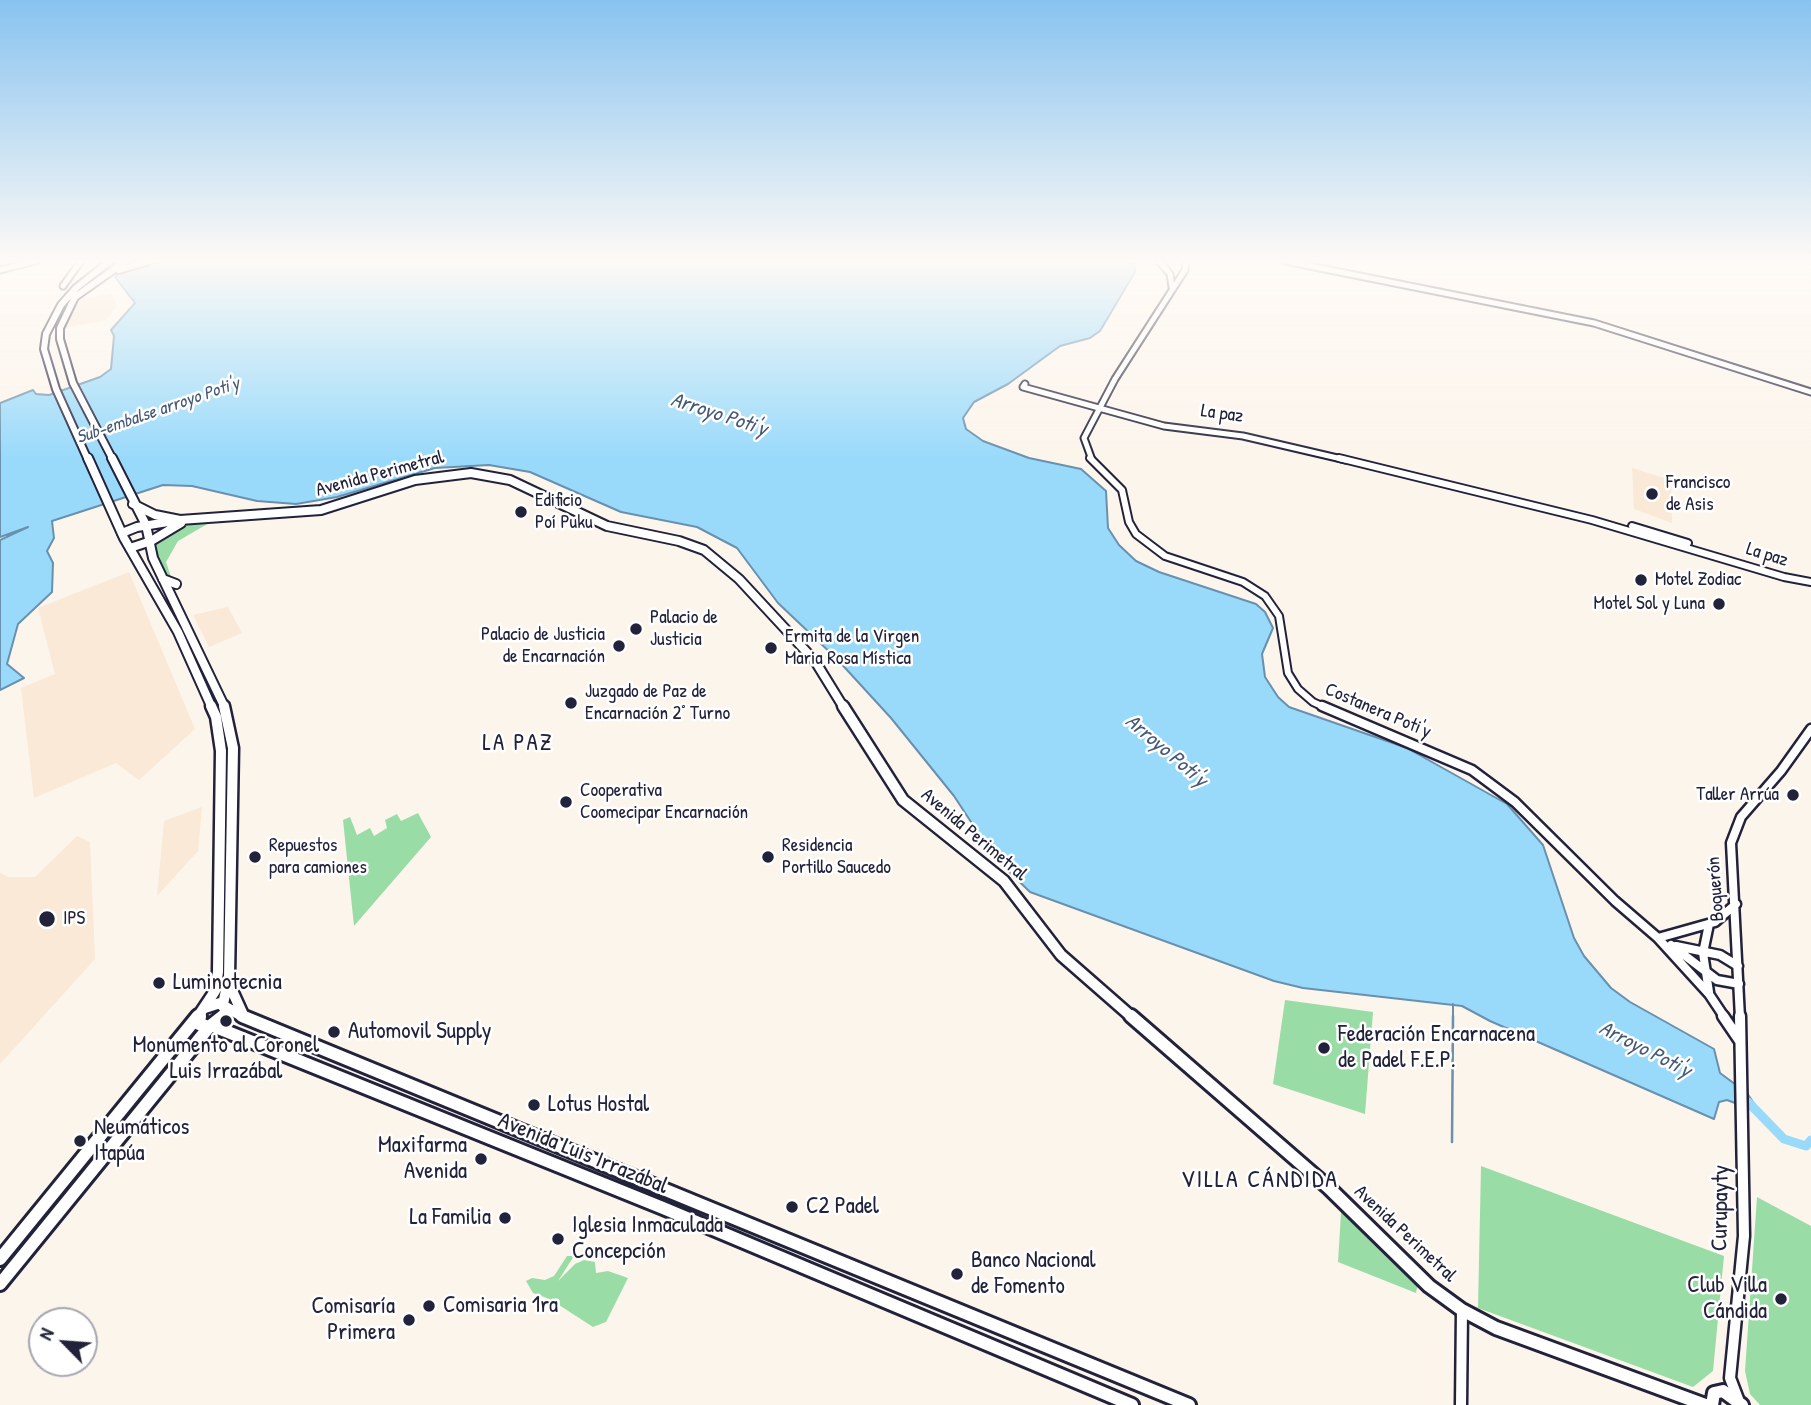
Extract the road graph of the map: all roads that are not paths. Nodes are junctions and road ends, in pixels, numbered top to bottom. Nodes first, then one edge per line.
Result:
1 (49, 327) edge
2 (61, 327) edge
3 (1149, 327) edge
4 (1605, 327) edge
5 (1811, 392) edge
6 (1100, 406) junction
7 (131, 501) junction
8 (191, 519) junction
9 (180, 520) junction
10 (146, 525) junction
11 (122, 533) junction
12 (150, 541) junction
13 (130, 548) junction
14 (163, 579) junction
15 (1809, 582) edge
16 (176, 584) dead end
17 (1811, 589) edge
18 (1811, 729) edge
19 (1735, 904) junction
20 (1709, 924) junction
21 (1658, 938) junction
22 (1703, 953) junction
23 (1738, 965) junction
24 (1704, 971) junction
25 (229, 977) junction
26 (1739, 984) junction
27 (1709, 993) junction
28 (224, 1006) junction
29 (202, 1011) junction
30 (245, 1019) junction
31 (211, 1026) junction
32 (1740, 1041) junction
33 (1742, 1074) joint
34 (0, 1259) edge
35 (0, 1284) edge
36 (1462, 1310) junction
37 (1730, 1378) junction
38 (1708, 1400) edge
39 (1740, 1402) edge
40 (1132, 1405) edge
41 (1189, 1405) edge
42 (1461, 1405) edge

1 - 11 main road
2 - 7 main road
3 - 6 street
4 - 5 street
6 - 6 street, La paz
6 - 15 street, La paz
6 - 21 street, Costanera Poti'y
7 - 9 main road
7 - 10 main road
8 - 9 main road, Avenida Perimetral
8 - 12 main road, Avenida Perimetral
8 - 36 main road, Avenida Perimetral
9 - 10 main road, Avenida Perimetral
10 - 11 main road, Avenida Perimetral
10 - 12 main road
11 - 13 main road
12 - 13 main road, Avenida Perimetral
12 - 14 main road
13 - 29 main road
14 - 16 highway
14 - 25 main road
15 - 17 street
18 - 19 street, Boquerón
19 - 20 street
19 - 23 street, Boquerón
20 - 21 street
20 - 22 street
21 - 27 street, Costanera Poti'y
22 - 23 street
22 - 24 street
22 - 24 street
23 - 26 street, Boquerón
24 - 26 street
24 - 27 street
25 - 28 main road
25 - 30 main road
26 - 32 street, Boquerón
27 - 32 street
28 - 29 main road
28 - 30 main road
28 - 31 main road
29 - 31 main road
29 - 34 main road
30 - 41 main road
31 - 35 main road
31 - 40 main road, Avenida Luis Irrazábal
32 - 33 street, Boquerón
33 - 37 street, Curupayty
36 - 38 main road, Avenida Perimetral
36 - 42 street
37 - 38 street
37 - 39 street, Curupayty
38 - 39 main road, Avenida Perimetral

